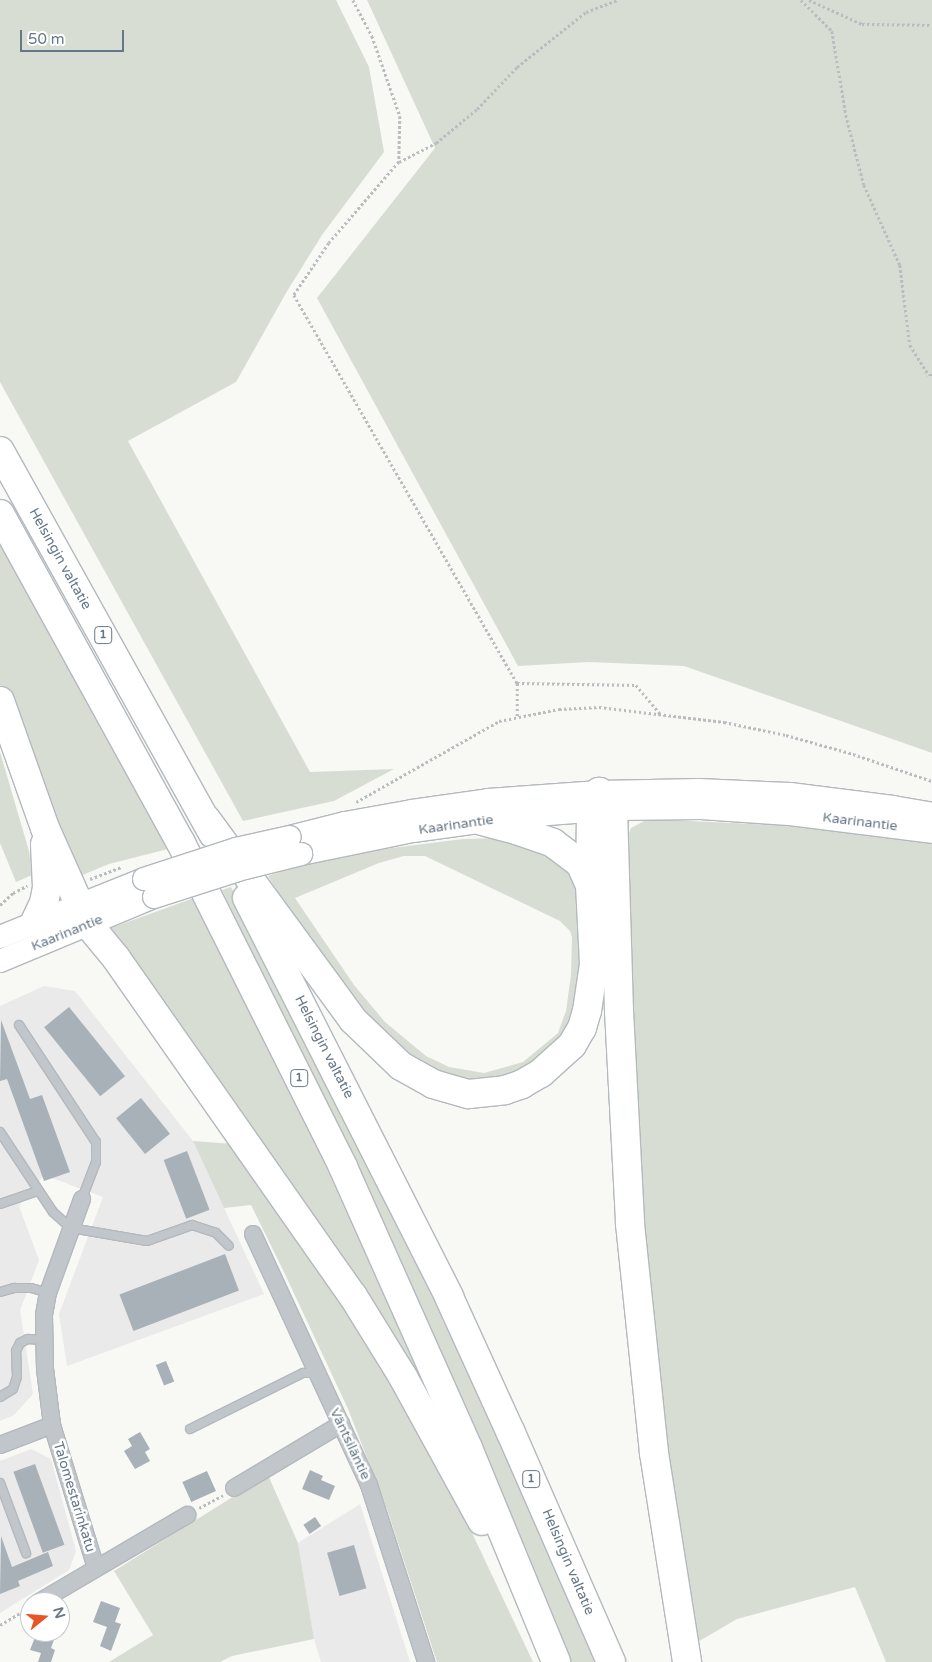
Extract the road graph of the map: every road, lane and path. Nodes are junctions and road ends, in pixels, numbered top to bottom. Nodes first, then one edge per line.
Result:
1 (353, 0) edge
2 (618, 0) edge
3 (801, 0) edge
4 (809, 0) edge
5 (932, 26) edge
6 (399, 162) junction
7 (932, 375) edge
8 (0, 451) edge
9 (0, 514) edge
10 (517, 683) junction
11 (0, 702) edge
12 (661, 715) junction
13 (517, 716) junction
14 (932, 780) edge
15 (353, 804) dead end
16 (601, 804) junction
17 (932, 814) edge
18 (206, 819) junction
19 (482, 821) junction
20 (44, 828) junction
21 (932, 832) edge
22 (295, 846) junction
23 (590, 886) junction
24 (84, 914) junction
25 (35, 922) junction
26 (0, 938) edge
27 (0, 961) edge
28 (19, 1025) dead end
29 (0, 1132) edge
30 (37, 1191) junction
31 (82, 1199) joint
32 (0, 1204) edge
33 (71, 1228) junction
34 (252, 1234) dead end
35 (229, 1246) dead end
36 (0, 1292) edge
37 (48, 1293) junction
38 (43, 1340) junction
39 (318, 1373) junction
40 (0, 1397) edge
41 (341, 1424) junction
42 (52, 1425) junction
43 (190, 1429) dead end
44 (0, 1445) edge
45 (0, 1482) edge
46 (234, 1488) joint
47 (187, 1515) joint
48 (26, 1553) dead end
49 (96, 1568) junction
50 (56, 1592) edge
51 (20, 1614) edge
52 (0, 1625) edge
53 (546, 1636) junction
54 (426, 1662) edge
55 (556, 1662) edge
56 (610, 1662) edge
57 (687, 1662) edge

1 - 6 path
2 - 6 path
3 - 7 path
4 - 5 path
6 - 10 path
8 - 18 highway, Helsingin valtatie / 1
9 - 53 highway, 1
10 - 12 path
10 - 13 path
11 - 20 highway
12 - 13 path
12 - 14 path
13 - 15 path
16 - 17 main road, Kaarinantie
16 - 19 main road, Kaarinantie
16 - 21 main road, Kaarinantie
16 - 22 main road, Kaarinantie
16 - 23 highway
16 - 57 highway
18 - 23 highway
18 - 56 highway, Helsingin valtatie / 1
19 - 22 main road, Kaarinantie
19 - 23 highway
20 - 24 highway
20 - 25 highway
22 - 24 main road, Kaarinantie, bridge
24 - 25 main road, Kaarinantie
24 - 27 main road, Kaarinantie
24 - 53 highway
25 - 26 main road, Kaarinantie
28 - 31 lane
29 - 30 lane
30 - 32 lane
30 - 33 lane
31 - 33 street, Talomestarinkatu
33 - 35 lane
33 - 37 street, Talomestarinkatu
34 - 39 street, Väntsiläntie
36 - 37 lane
37 - 38 street, Talomestarinkatu
38 - 40 lane
38 - 42 street, Talomestarinkatu
39 - 41 street, Väntsiläntie
39 - 43 lane
41 - 46 street
41 - 54 street, Väntsiläntie
42 - 44 street
42 - 49 street, Talomestarinkatu
45 - 48 lane
46 - 47 path
47 - 49 street, Talomestarinkatu
49 - 50 street, Talomestarinkatu
51 - 52 path
53 - 55 highway, 1

